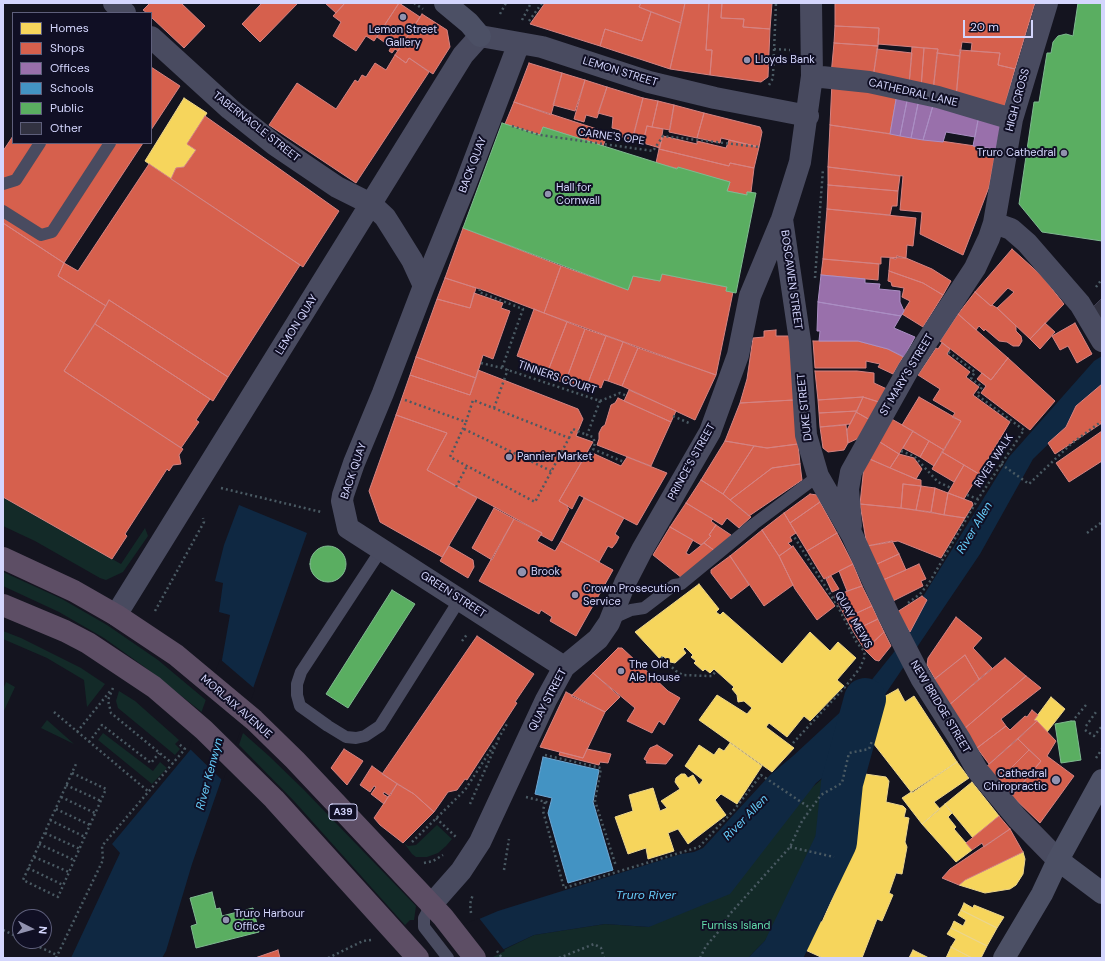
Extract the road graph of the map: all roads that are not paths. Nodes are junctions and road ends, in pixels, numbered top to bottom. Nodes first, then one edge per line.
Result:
1 (114, 3) edge
2 (445, 3) edge
3 (811, 3) edge
4 (1047, 3) edge
5 (124, 12) edge
6 (522, 34) junction
7 (480, 36) junction
8 (152, 38) edge
9 (812, 76) junction
10 (808, 116) junction
11 (1012, 119) junction
12 (39, 144) edge
13 (109, 144) edge
14 (3, 184) edge
15 (371, 204) junction
16 (3, 211) edge
17 (782, 219) junction
18 (994, 223) junction
19 (424, 286) junction
20 (750, 296) joint
21 (800, 341) joint
22 (1102, 341) edge
23 (818, 476) junction
24 (346, 522) joint
25 (852, 535) junction
26 (381, 550) junction
27 (3, 558) edge
28 (460, 600) junction
29 (3, 606) edge
30 (116, 615) junction
31 (612, 619) junction
32 (564, 667) junction
33 (1102, 780) edge
34 (1058, 860) junction
35 (1102, 893) edge
36 (437, 911) junction
37 (418, 958) edge
38 (448, 958) edge
39 (475, 958) edge
40 (1004, 958) edge

1 - 5 street
2 - 7 main road
3 - 9 street, BOSCAWEN STREET
4 - 11 street, HIGH CROSS
6 - 7 street, LEMON STREET
6 - 10 street, LEMON STREET
6 - 19 street, BACK QUAY
7 - 15 street, LEMON QUAY
8 - 15 street, TABERNACLE STREET
9 - 10 street, BOSCAWEN STREET
9 - 11 street, CATHEDRAL LANE
10 - 17 street, BOSCAWEN STREET
11 - 18 street, HIGH CROSS
12 - 14 lane
13 - 16 lane
15 - 19 street
15 - 30 street, LEMON QUAY
17 - 20 street, BOSCAWEN STREET
17 - 21 street, BOSCAWEN STREET
18 - 22 street
18 - 25 street, ST MARY'S STREET
19 - 24 street, BACK QUAY
20 - 31 street, PRINCE'S STREET
21 - 23 street, DUKE STREET
23 - 25 street, DUKE STREET
23 - 31 lane, QUAY STREET
24 - 26 street, GREEN STREET
25 - 34 street, NEW BRIDGE STREET
26 - 28 street, GREEN STREET
26 - 28 lane
27 - 30 highway, MORLAIX AVENUE / A39
28 - 32 street, GREEN STREET
29 - 37 highway
30 - 36 highway, MORLAIX AVENUE / A39
31 - 32 street, QUAY STREET
32 - 36 street, QUAY STREET
33 - 34 main road
34 - 35 main road
34 - 40 main road
36 - 38 lane
36 - 39 highway, MORLAIX AVENUE / A39

